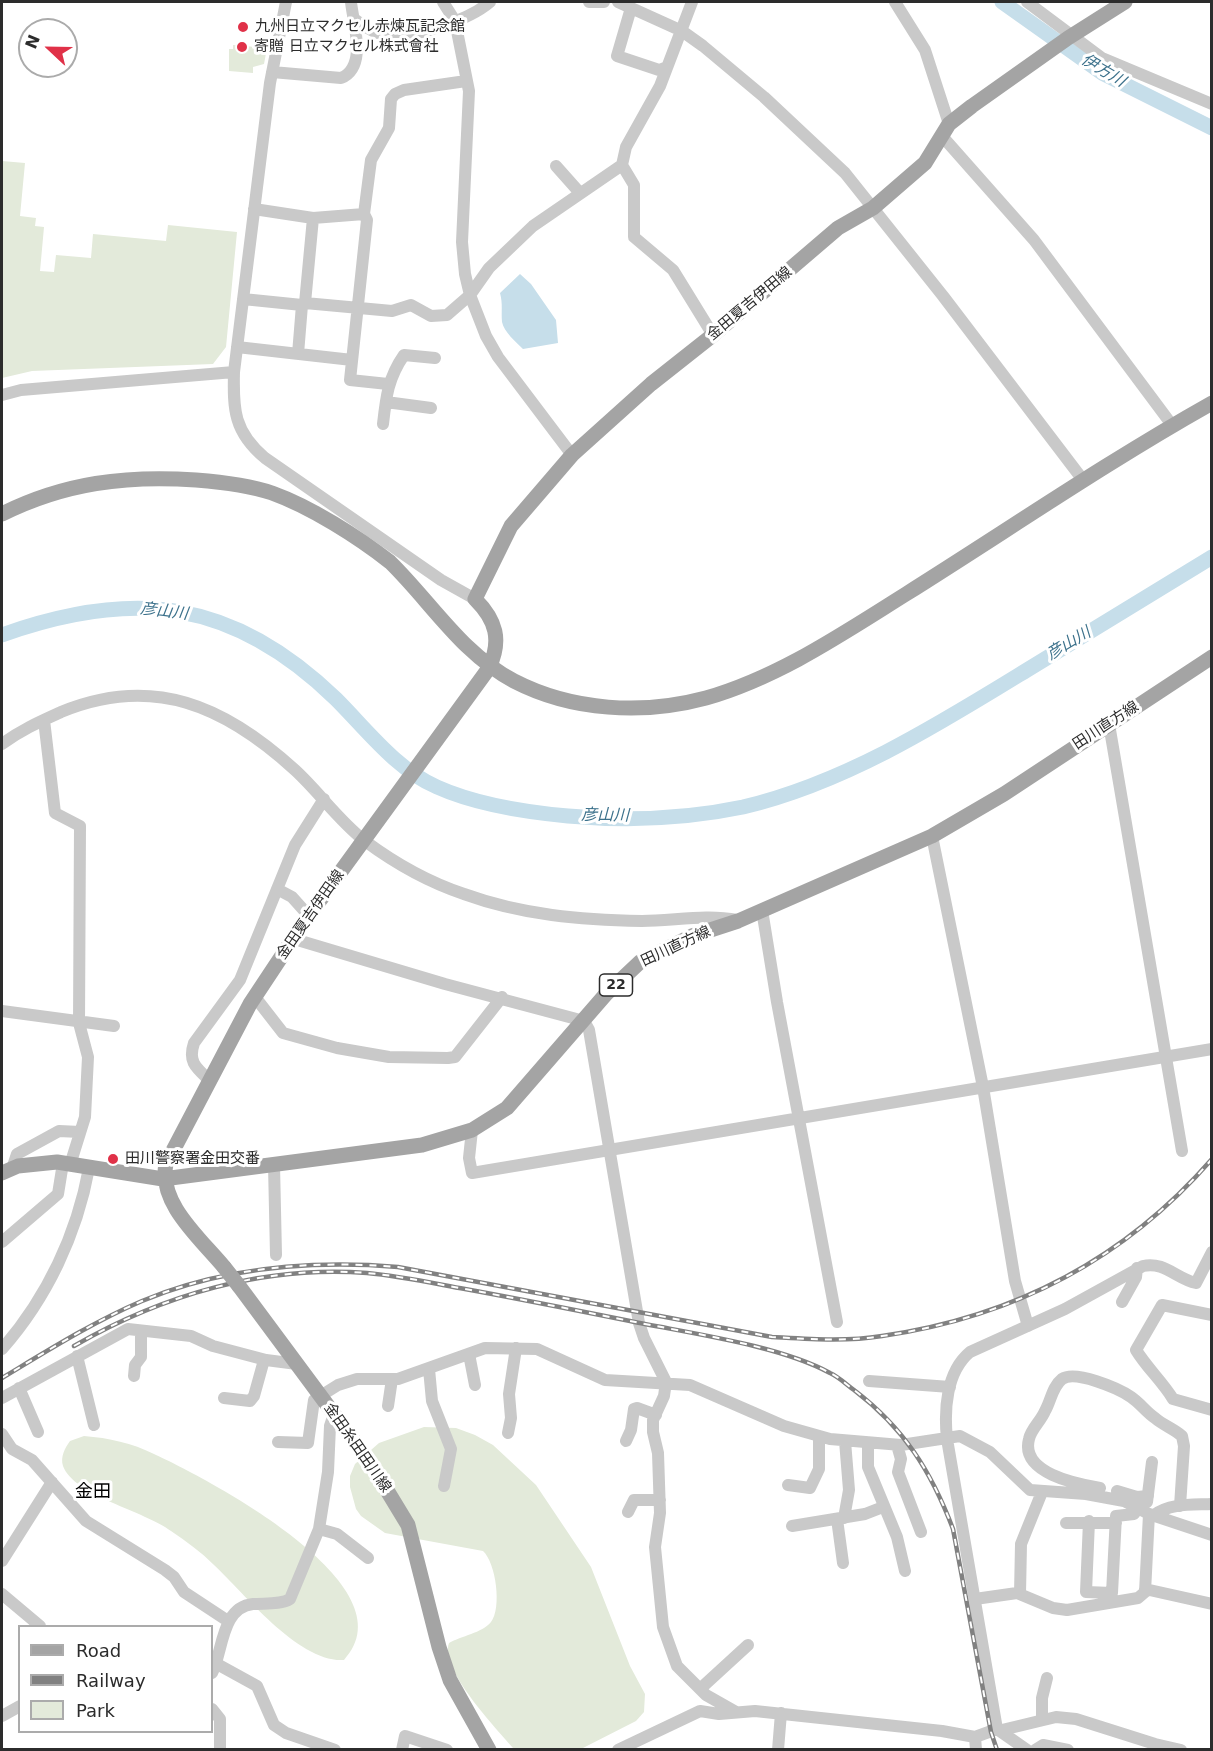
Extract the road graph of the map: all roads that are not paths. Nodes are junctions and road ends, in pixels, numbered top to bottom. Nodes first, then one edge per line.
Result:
1 (286, 2) edge
2 (351, 2) edge
3 (443, 2) edge
4 (490, 2) edge
5 (589, 2) edge
6 (604, 2) edge
7 (618, 2) edge
8 (692, 2) edge
9 (895, 2) edge
10 (1027, 2) edge
11 (1125, 2) edge
12 (631, 8) junction
13 (353, 18) junction
14 (455, 21) junction
15 (682, 31) junction
16 (1070, 37) junction
17 (667, 68) junction
18 (272, 72) junction
19 (466, 81) junction
20 (1212, 104) edge
21 (946, 130) junction
22 (622, 165) junction
23 (556, 166) dead end
24 (580, 193) junction
25 (873, 208) junction
26 (254, 209) junction
27 (364, 214) junction
28 (313, 218) junction
29 (470, 295) junction
30 (243, 298) junction
31 (303, 304) junction
32 (357, 307) junction
33 (713, 335) junction
34 (237, 347) junction
35 (298, 354) junction
36 (435, 358) dead end
37 (352, 360) junction
38 (234, 372) junction
39 (388, 384) junction
40 (2, 395) edge
41 (386, 402) junction
42 (1212, 403) edge
43 (431, 408) dead end
44 (384, 424) dead end
45 (1172, 425) junction
46 (572, 455) junction
47 (1083, 480) junction
48 (2, 514) edge
49 (476, 599) junction
50 (1212, 657) edge
51 (486, 672) junction
52 (44, 720) junction
53 (1109, 724) junction
54 (2, 744) edge
55 (324, 799) junction
56 (932, 836) junction
57 (367, 837) junction
58 (277, 889) junction
59 (762, 910) junction
60 (309, 916) junction
61 (738, 921) junction
62 (294, 939) junction
63 (255, 997) junction
64 (502, 997) junction
65 (2, 1011) edge
66 (584, 1021) junction
67 (79, 1023) junction
68 (114, 1026) dead end
69 (1212, 1048) edge
70 (1165, 1056) junction
71 (208, 1079) junction
72 (983, 1087) junction
73 (799, 1117) junction
74 (472, 1130) junction
75 (80, 1132) junction
76 (611, 1150) junction
77 (1182, 1151) dead end
78 (66, 1164) junction
79 (274, 1165) junction
80 (89, 1168) junction
81 (7, 1171) edge
82 (163, 1179) junction
83 (2, 1242) edge
84 (1212, 1252) edge
85 (276, 1255) dead end
86 (1209, 1266) edge
87 (1137, 1268) junction
88 (1122, 1302) dead end
89 (1212, 1315) edge
90 (837, 1322) dead end
91 (1028, 1326) junction
92 (141, 1331) junction
93 (516, 1348) junction
94 (2, 1349) edge
95 (469, 1354) junction
96 (77, 1356) junction
97 (264, 1360) junction
98 (297, 1364) junction
99 (429, 1369) junction
100 (134, 1376) dead end
101 (392, 1379) junction
102 (869, 1381) dead end
103 (666, 1382) junction
104 (475, 1385) dead end
105 (19, 1388) junction
106 (950, 1388) junction
107 (320, 1395) junction
108 (2, 1398) edge
109 (224, 1398) dead end
110 (388, 1406) dead end
111 (1212, 1410) edge
112 (334, 1414) junction
113 (656, 1415) junction
114 (94, 1425) dead end
115 (38, 1432) dead end
116 (508, 1433) dead end
117 (2, 1434) edge
118 (819, 1436) junction
119 (947, 1439) junction
120 (626, 1441) dead end
121 (845, 1441) junction
122 (278, 1442) dead end
123 (868, 1444) junction
124 (897, 1445) junction
125 (1152, 1462) dead end
126 (52, 1482) junction
127 (788, 1485) dead end
128 (444, 1486) dead end
129 (1042, 1492) junction
130 (1148, 1496) junction
131 (1212, 1496) edge
132 (660, 1500) junction
133 (1180, 1501) junction
134 (1212, 1504) edge
135 (883, 1507) junction
136 (628, 1512) dead end
137 (1147, 1512) junction
138 (840, 1518) junction
139 (1089, 1521) junction
140 (1116, 1522) junction
141 (1066, 1524) dead end
142 (792, 1526) dead end
143 (319, 1528) junction
144 (921, 1532) dead end
145 (1212, 1535) edge
146 (368, 1558) dead end
147 (2, 1561) edge
148 (843, 1563) dead end
149 (905, 1571) dead end
150 (1145, 1589) junction
151 (2, 1594) edge
152 (1020, 1594) junction
153 (975, 1599) junction
154 (1212, 1604) edge
155 (228, 1621) junction
156 (39, 1625) edge
157 (748, 1645) dead end
158 (214, 1669) edge
159 (1047, 1678) dead end
160 (700, 1689) junction
161 (18, 1707) edge
162 (213, 1710) edge
163 (736, 1712) junction
164 (781, 1713) junction
165 (2, 1716) edge
166 (1042, 1720) junction
167 (1000, 1730) junction
168 (975, 1743) edge
169 (220, 1749) edge
170 (334, 1749) edge
171 (402, 1749) edge
172 (447, 1749) edge
173 (489, 1749) edge
174 (618, 1749) edge
175 (778, 1749) edge
176 (1027, 1749) edge
177 (1035, 1749) edge
178 (1068, 1749) edge
179 (1181, 1749) edge

1 - 18 street
2 - 13 street
3 - 14 street
4 - 14 street
5 - 6 street
7 - 12 street
8 - 15 street
9 - 21 street
10 - 16 street
11 - 16 main road, 金田夏吉伊田線
12 - 15 street
12 - 17 street
13 - 14 street
13 - 18 street
14 - 19 street
15 - 17 street
15 - 25 street
16 - 20 street
16 - 21 main road, 金田夏吉伊田線
17 - 22 street
18 - 26 street
19 - 27 street
19 - 29 street
21 - 25 main road, 金田夏吉伊田線
21 - 45 street
22 - 24 street
22 - 33 street
23 - 24 street
24 - 29 street
25 - 33 main road, 金田夏吉伊田線
25 - 47 street
26 - 28 street
26 - 30 street
27 - 28 street
27 - 32 street
28 - 31 street
29 - 32 street
29 - 46 street
30 - 31 street
30 - 34 street
31 - 32 street
31 - 35 street
32 - 37 street
33 - 46 main road, 金田夏吉伊田線
34 - 35 street
34 - 38 street
35 - 37 street
36 - 39 street
37 - 39 street
38 - 40 street
38 - 49 street
39 - 41 street
41 - 43 street
41 - 44 street
42 - 45 main road
45 - 47 main road
46 - 49 main road, 金田夏吉伊田線
47 - 51 main road
48 - 51 main road
49 - 51 main road, 金田夏吉伊田線
50 - 53 main road, 田川直方線 / 22
51 - 57 main road, 金田夏吉伊田線
52 - 54 street
52 - 55 street
52 - 67 street
53 - 56 main road, 田川直方線 / 22
53 - 70 street
55 - 57 street
55 - 58 street
56 - 59 main road, 田川直方線 / 22
56 - 72 street
57 - 60 main road, 金田夏吉伊田線
57 - 61 street
58 - 60 street
58 - 71 street
59 - 61 main road, 田川直方線 / 22
59 - 73 street
60 - 62 main road, 金田夏吉伊田線
61 - 66 main road, 田川直方線 / 22
62 - 63 main road, 金田夏吉伊田線
62 - 64 street
63 - 64 street
63 - 71 main road, 金田夏吉伊田線
64 - 66 street
65 - 67 street
66 - 74 main road, 田川直方線 / 22
66 - 76 street
67 - 68 street
67 - 75 street
69 - 70 street
70 - 72 street
70 - 77 street
71 - 82 main road, 金田夏吉伊田線
72 - 73 street
72 - 91 street
73 - 76 street
73 - 90 street
74 - 76 street
74 - 79 main road, 田川直方線 / 22
75 - 78 street
75 - 81 street
76 - 103 street
78 - 80 main road, 田川直方線 / 22
78 - 81 main road, 田川直方線 / 22
78 - 83 street
79 - 82 main road, 田川直方線 / 22
79 - 85 street
80 - 82 main road, 田川直方線 / 22
80 - 94 street
82 - 98 main road, 金田糸田田川線, bridge
84 - 86 street
86 - 87 street
87 - 88 street
87 - 91 street
89 - 111 street
91 - 106 street
92 - 96 street
92 - 97 street
92 - 100 street
93 - 95 street
93 - 103 street
93 - 116 street
95 - 99 street
95 - 104 street
96 - 105 street
96 - 114 street
97 - 98 street
97 - 109 street
98 - 107 main road, 金田糸田田川線
99 - 101 street
99 - 128 street
101 - 107 street
101 - 110 street
102 - 106 street
103 - 113 street
103 - 118 street
105 - 108 street
105 - 115 street
106 - 119 street
107 - 112 main road, 金田糸田田川線
107 - 122 street
112 - 143 street
112 - 173 main road, 金田糸田田川線
113 - 120 street
113 - 132 street
117 - 126 street
118 - 121 street
118 - 127 street
119 - 124 street
119 - 129 street
119 - 153 street
121 - 123 street
121 - 138 street
123 - 124 street
123 - 135 street
124 - 144 street
125 - 130 street
126 - 147 street
126 - 155 street
129 - 137 street
129 - 152 street
130 - 133 street
130 - 137 street
131 - 133 street
132 - 136 street
132 - 160 street
133 - 134 street
133 - 137 street
135 - 138 street
135 - 149 street
137 - 140 street
137 - 145 street
137 - 150 street
138 - 142 street
138 - 148 street
139 - 140 street
139 - 140 street
139 - 141 street
143 - 146 street
143 - 155 street
150 - 152 street
150 - 154 street
151 - 156 street
152 - 153 street
153 - 167 street
155 - 158 street
157 - 160 street
158 - 170 street
159 - 166 street
160 - 163 street
161 - 165 street
162 - 169 street
163 - 164 street
163 - 174 street
164 - 168 street
164 - 175 street
166 - 167 street
166 - 179 street
167 - 168 street
167 - 176 street
171 - 172 street
177 - 178 street

